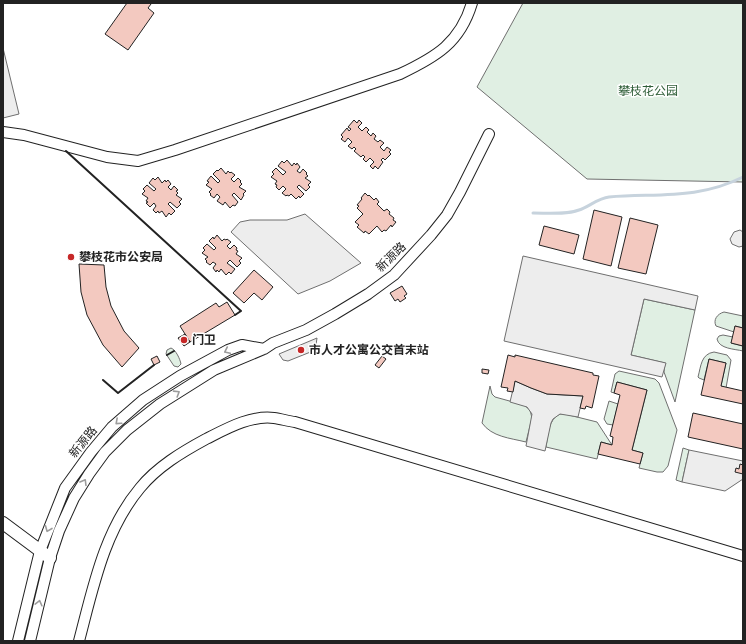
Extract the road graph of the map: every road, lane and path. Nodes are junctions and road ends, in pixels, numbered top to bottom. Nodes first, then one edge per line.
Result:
1 (472, 3) edge
2 (3, 132) edge
3 (489, 134) dead end
4 (264, 349) junction
5 (3, 523) edge
6 (40, 551) junction
7 (743, 556) edge
8 (50, 558) junction
9 (18, 641) edge
10 (30, 641) edge
11 (79, 641) edge

1 - 2 street
3 - 4 street, 新源路
4 -> 6 street, 新源路
8 -> 4 street, 新源路
5 - 6 main road
6 - 8 main road
6 - 9 street, 新源路
7 - 11 street
10 -> 8 street, 新源路

